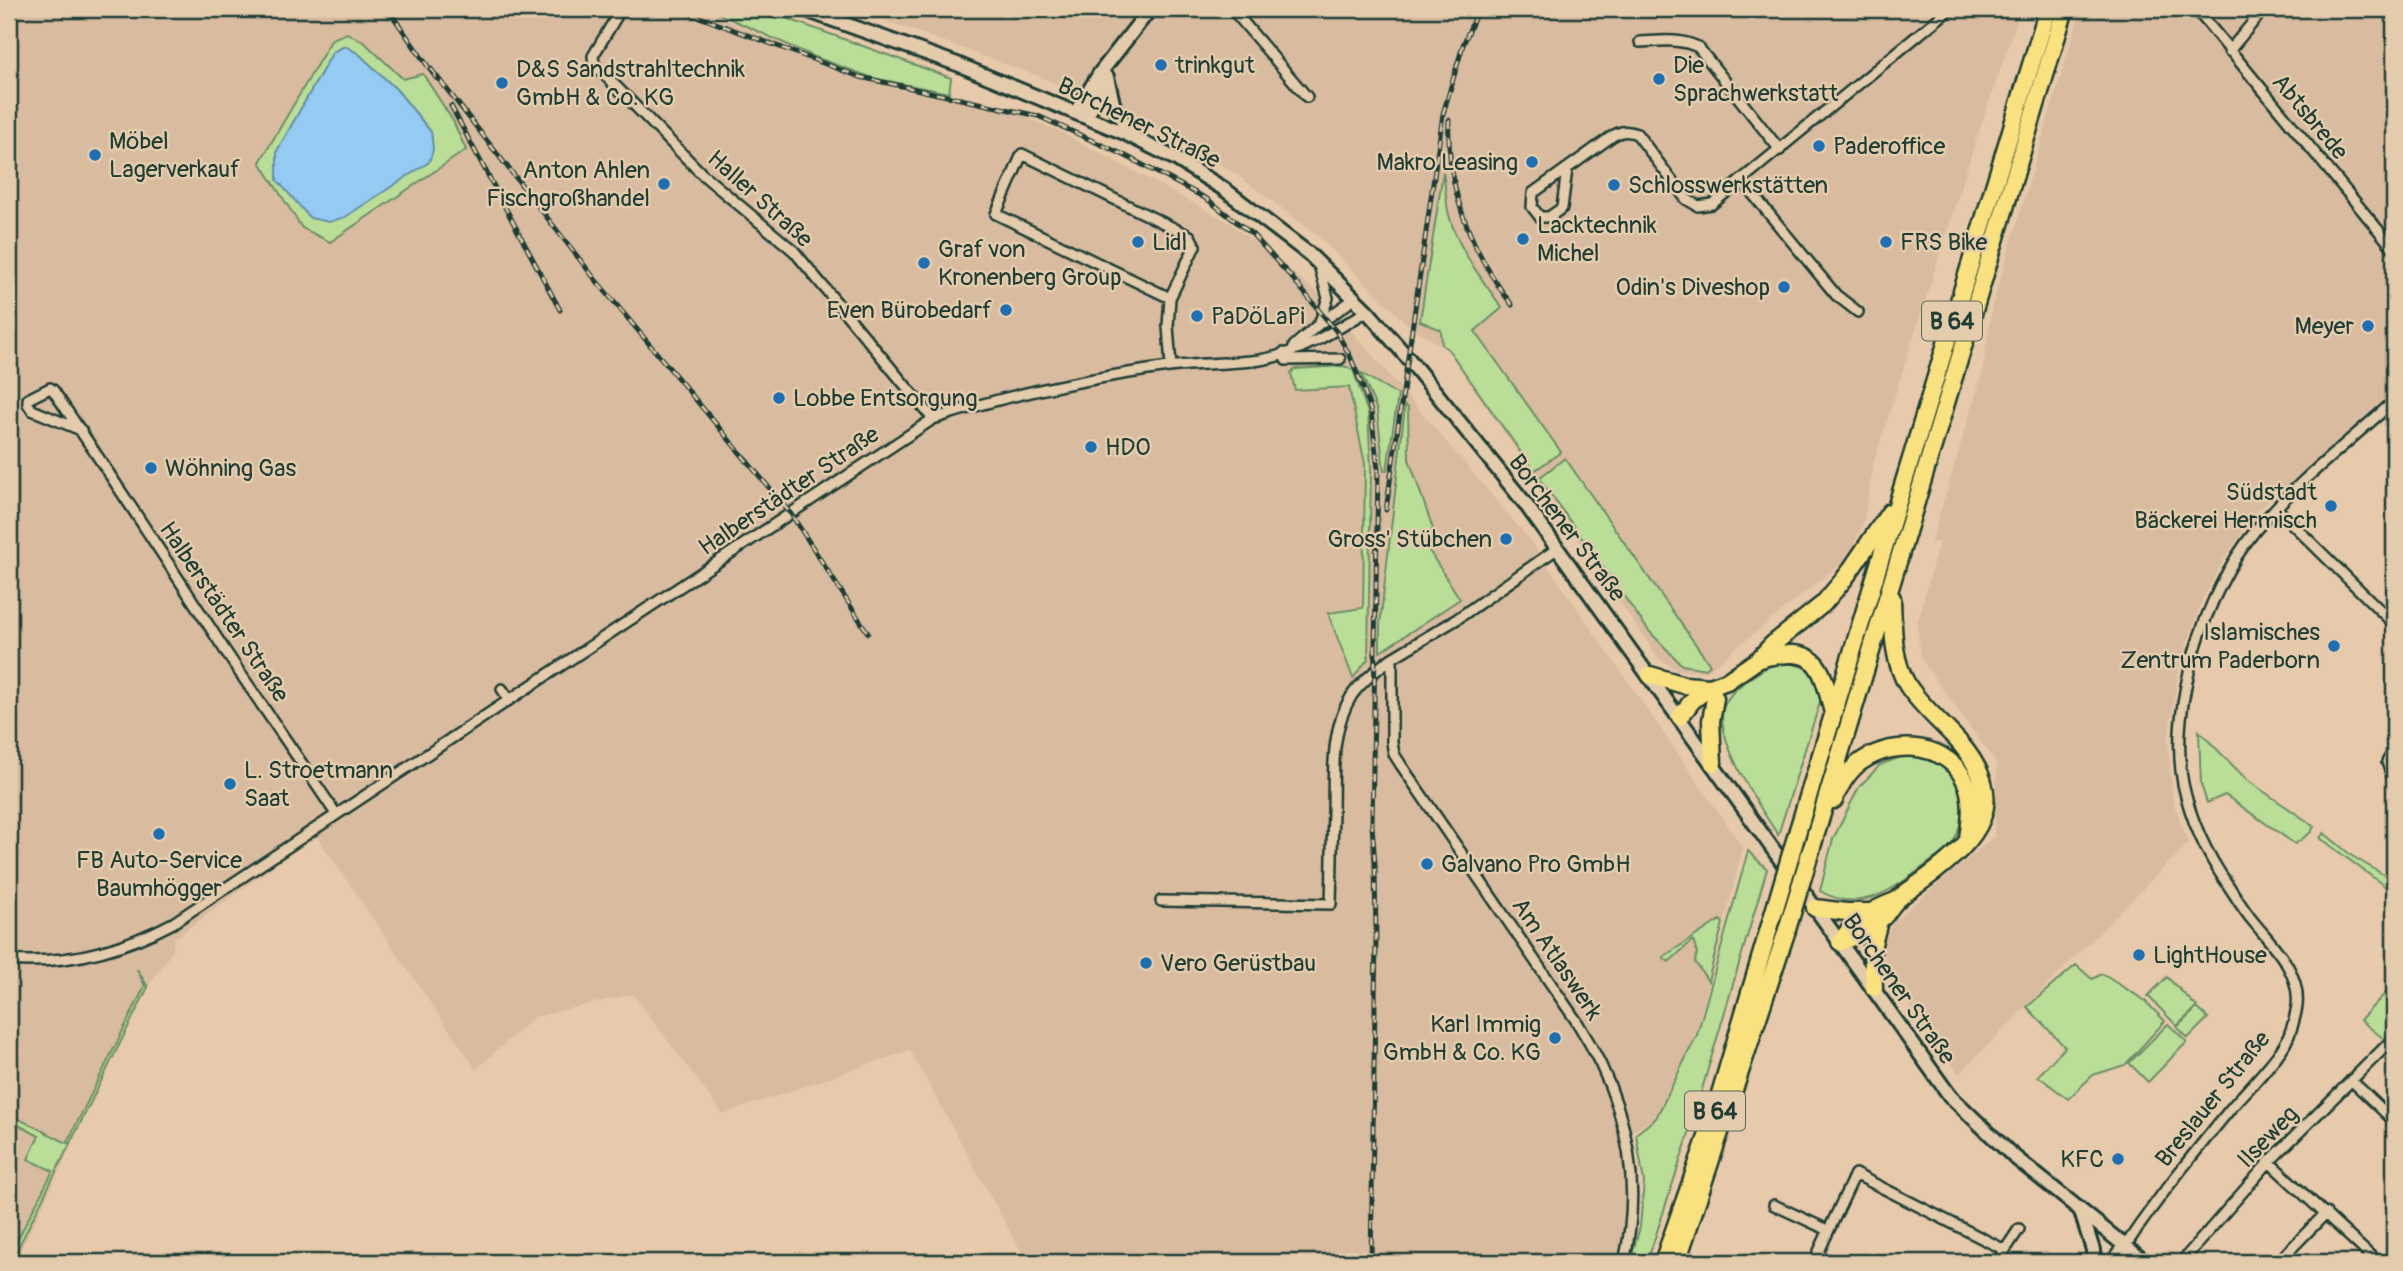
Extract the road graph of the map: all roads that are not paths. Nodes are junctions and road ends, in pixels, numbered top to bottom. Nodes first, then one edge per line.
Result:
1 (621, 9) edge
2 (803, 9) edge
3 (1150, 9) edge
4 (1232, 9) edge
5 (1950, 9) edge
6 (2048, 9) edge
7 (2065, 9) edge
8 (2196, 9) edge
9 (2264, 9) edge
10 (1640, 42) dead end
11 (2230, 51) junction
12 (1114, 57) junction
13 (1107, 77) junction
14 (1307, 97) dead end
15 (1082, 114) junction
16 (1135, 138) junction
17 (1780, 150) junction
18 (1567, 169) junction
19 (1742, 181) junction
20 (2394, 249) edge
21 (1318, 263) junction
22 (1170, 298) junction
23 (1354, 299) junction
24 (1367, 311) junction
25 (1858, 312) dead end
26 (1319, 324) junction
27 (1287, 352) junction
28 (1340, 359) dead end
29 (1171, 366) junction
30 (2394, 401) edge
31 (933, 419) junction
32 (81, 430) junction
33 (1900, 495) junction
34 (2276, 508) junction
35 (1558, 548) junction
36 (1891, 584) junction
37 (2394, 624) edge
38 (1392, 658) junction
39 (1759, 659) junction
40 (1650, 675) junction
41 (502, 689) dead end
42 (1712, 693) junction
43 (509, 699) junction
44 (1833, 715) junction
45 (1679, 716) junction
46 (2394, 750) edge
47 (1713, 763) junction
48 (2394, 781) edge
49 (336, 814) junction
50 (1968, 841) junction
51 (1811, 850) junction
52 (1161, 901) dead end
53 (1815, 908) junction
54 (1874, 916) junction
55 (1840, 942) junction
56 (9, 960) edge
57 (1874, 988) junction
58 (2387, 1045) dead end
59 (2351, 1080) junction
60 (2394, 1121) edge
61 (2269, 1162) junction
62 (1774, 1205) dead end
63 (2081, 1212) junction
64 (2326, 1213) junction
65 (2020, 1229) dead end
66 (1828, 1230) junction
67 (2126, 1245) junction
68 (2005, 1250) junction
69 (2183, 1260) dead end
70 (1624, 1262) edge
71 (1663, 1262) edge
72 (1677, 1262) edge
73 (1814, 1262) edge
74 (1997, 1262) edge
75 (2093, 1262) edge
76 (2113, 1262) edge
77 (2145, 1262) edge
78 (2278, 1262) edge
79 (2377, 1262) edge

1 - 31 street, Haller Straße
2 - 15 main road, Borchener Straße
3 - 12 main road
4 - 14 street
5 - 17 street
6 - 33 highway, B 64
7 - 36 highway, B 64
8 - 11 street, Abtsbrede
9 - 11 street
10 - 17 street
11 - 20 street, Abtsbrede
12 - 13 main road
12 - 15 main road
13 - 15 main road
13 - 16 main road
15 - 16 main road, Borchener Straße
16 - 21 main road, Borchener Straße
17 - 19 street
18 - 18 street
18 - 19 street
19 - 25 street
21 - 23 main road, Borchener Straße
21 - 26 street
22 - 22 street
22 - 29 street
23 - 24 main road, Borchener Straße
23 - 26 street
24 - 27 street, Halberstädter Straße
24 - 35 main road, Borchener Straße
26 - 27 street
27 - 28 street, Halberstädter Straße
27 - 29 street, Halberstädter Straße
29 - 31 street, Halberstädter Straße
30 - 34 street, Breslauer Straße
31 - 43 street, Halberstädter Straße
32 - 32 street, Halberstädter Straße
32 - 49 street, Halberstädter Straße
33 - 39 highway
33 - 44 highway, B 64
34 - 37 street
34 - 67 street, Breslauer Straße
35 - 38 street
35 - 40 main road, Borchener Straße
36 - 50 highway
36 - 51 highway, B 64
38 - 52 street
38 - 70 street, Am Atlaswerk
39 - 42 highway
39 - 44 highway
40 - 42 highway
40 - 45 main road, Borchener Straße
41 - 43 street
42 - 45 highway
42 - 47 highway
43 - 49 street, Halberstädter Straße
44 - 71 highway, B 64, bridge
45 - 47 main road, Borchener Straße
46 - 48 street
47 - 53 main road, Borchener Straße
49 - 56 street, Halberstädter Straße
50 - 51 highway
50 - 54 highway
51 - 72 highway, B 64, bridge
53 - 54 highway
53 - 55 main road, Borchener Straße
54 - 55 highway
54 - 57 highway
55 - 57 main road, Borchener Straße
57 - 63 main road, Borchener Straße
58 - 59 street, Ilseweg
59 - 60 street
59 - 61 street, Ilseweg
61 - 64 street
61 - 69 street, Ilseweg
62 - 66 street
63 - 67 main road, Borchener Straße
63 - 75 main road
64 - 78 street
64 - 79 street
65 - 68 street
66 - 68 street
66 - 73 street
67 - 76 main road
67 - 77 main road, Borchener Straße
68 - 74 street

